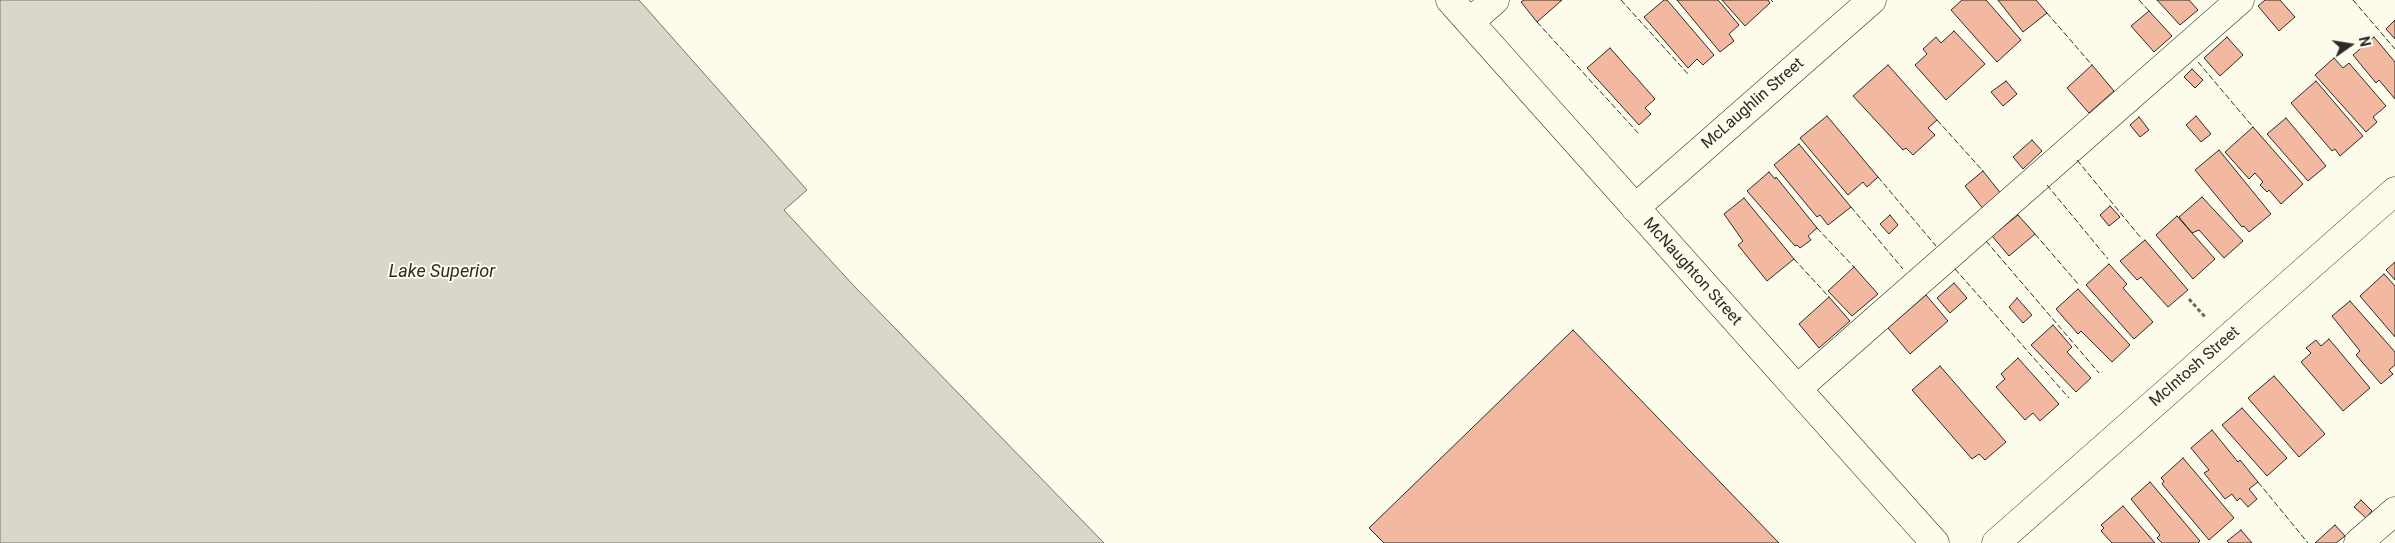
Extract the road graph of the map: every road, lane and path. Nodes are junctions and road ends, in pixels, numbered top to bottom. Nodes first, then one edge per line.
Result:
1 (1450, 0) edge
2 (1495, 0) edge
3 (1872, 0) edge
4 (2240, 0) edge
5 (1470, 22) junction
6 (2395, 191) edge
7 (1635, 208) junction
8 (2189, 299) dead end
9 (2206, 319) dead end
10 (1797, 389) junction
11 (2395, 511) edge
12 (1934, 543) edge
13 (1996, 543) edge
14 (2358, 543) edge

1 - 5 street, McNaughton Street
2 - 5 street
3 - 7 street, McLaughlin Street
4 - 10 street
5 - 7 street, McNaughton Street
6 - 13 street, McIntosh Street
7 - 10 street, McNaughton Street
8 - 9 path
10 - 12 street, McNaughton Street
11 - 14 street

